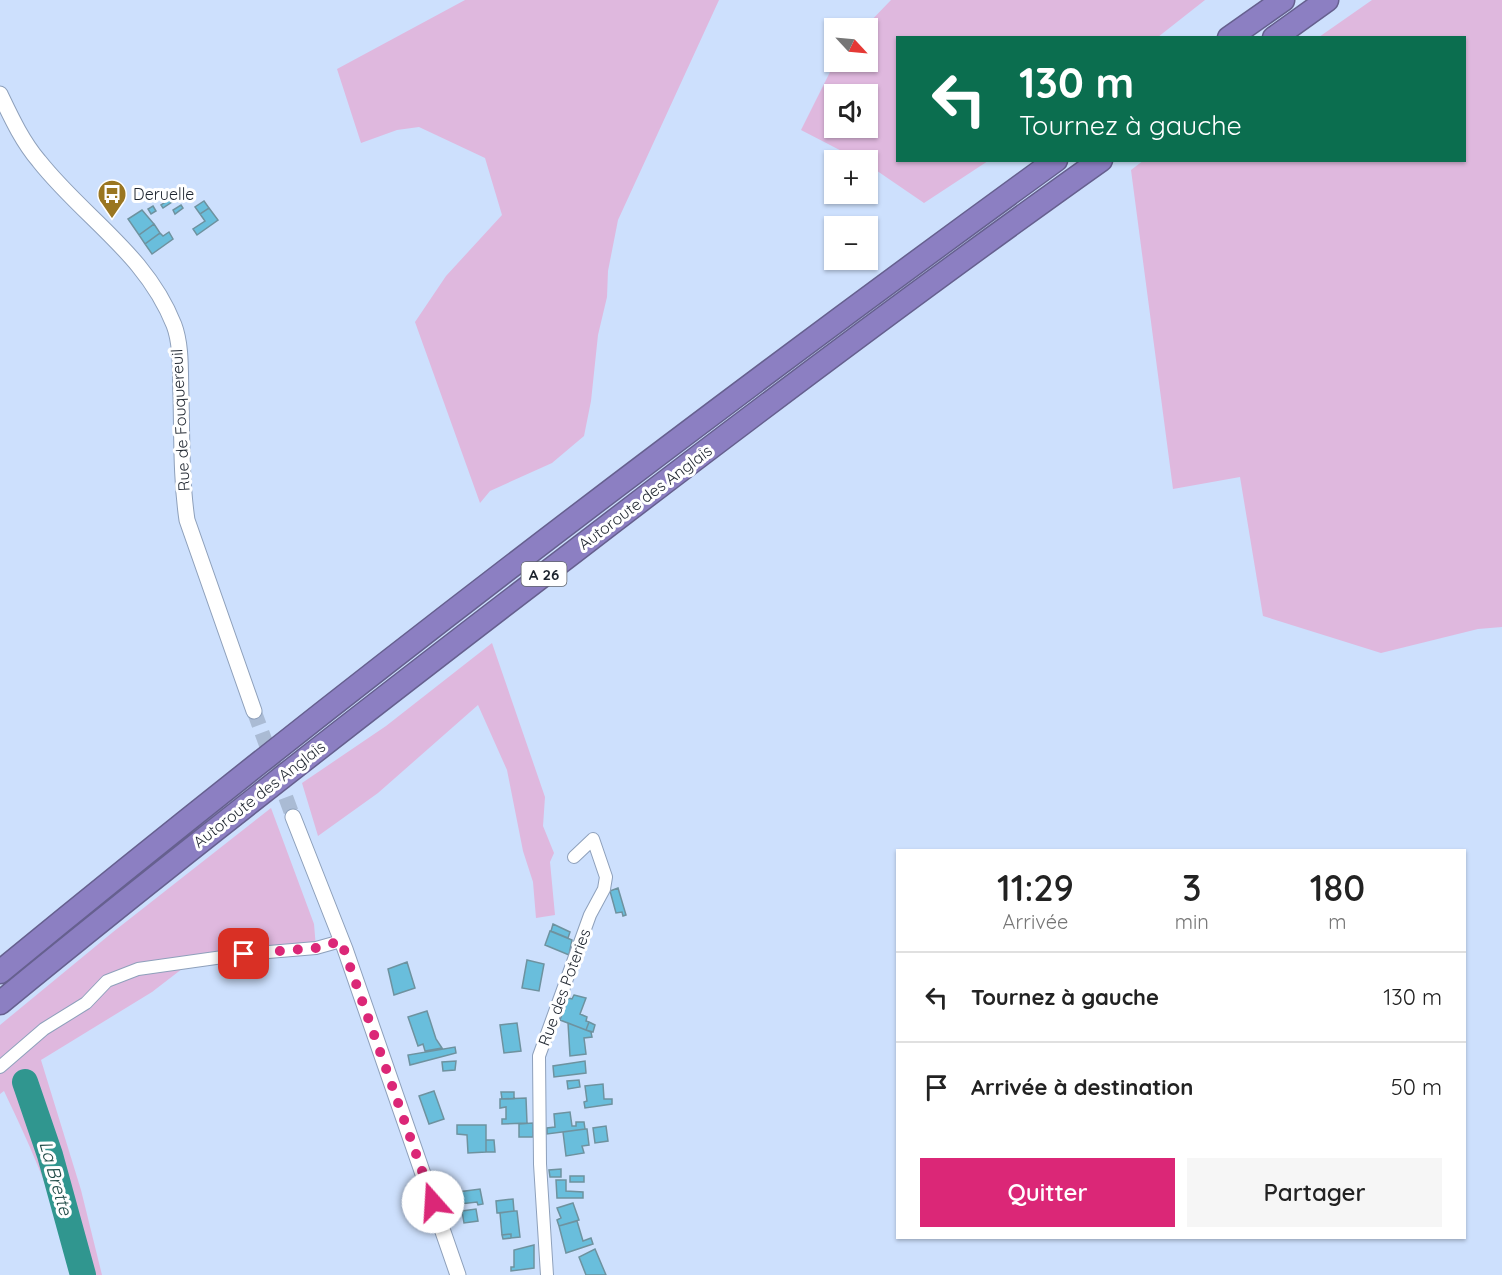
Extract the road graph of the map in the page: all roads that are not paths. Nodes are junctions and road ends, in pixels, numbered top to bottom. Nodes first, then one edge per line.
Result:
1 (1283, 0) edge
2 (1328, 0) edge
3 (1232, 36) edge
4 (1277, 36) edge
5 (0, 94) edge
6 (1053, 162) edge
7 (1098, 162) edge
8 (254, 711) tunnel mouth
9 (293, 817) tunnel mouth
10 (574, 857) dead end
11 (341, 941) junction
12 (0, 972) edge
13 (0, 1003) edge
14 (0, 1066) edge
15 (458, 1275) edge
16 (547, 1275) edge

1 - 3 highway
2 - 4 highway
5 - 8 street, Rue de Fouquereuil
6 - 12 highway, Autoroute des Anglais / A 26
7 - 13 highway, Autoroute des Anglais / A 26
9 - 11 street
10 - 16 street, Rue des Poteries
11 - 14 street
11 - 15 street

